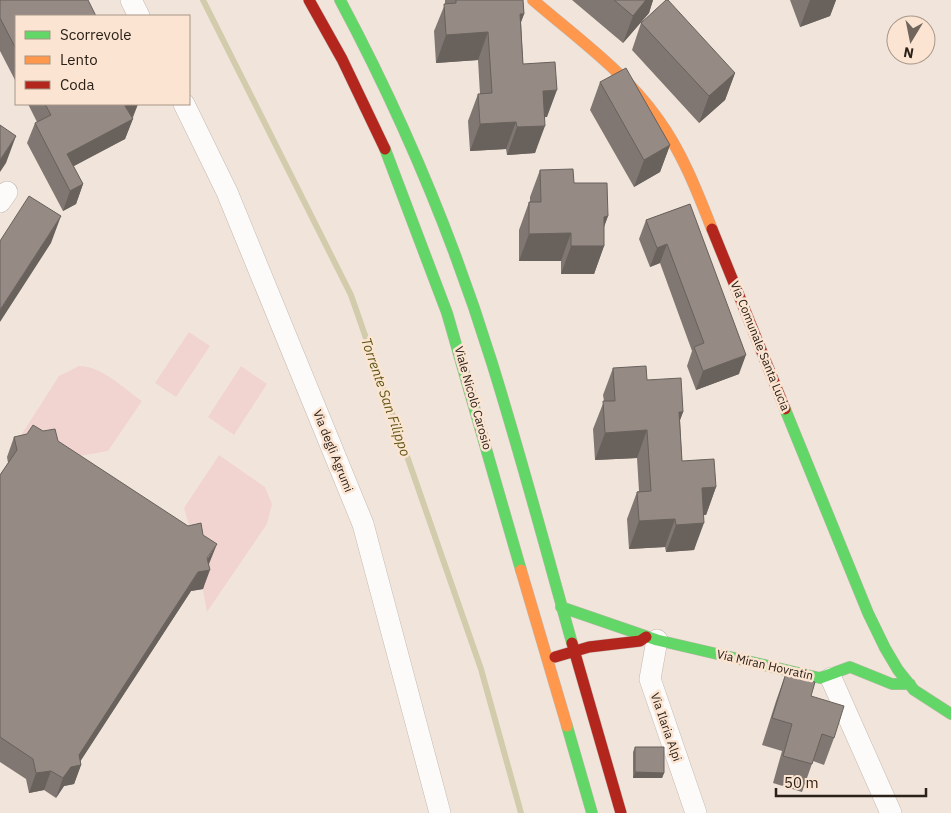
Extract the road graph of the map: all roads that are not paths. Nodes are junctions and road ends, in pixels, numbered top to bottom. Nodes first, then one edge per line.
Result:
1 (131, 0) edge
2 (309, 0) edge
3 (340, 0) edge
4 (533, 0) edge
5 (138, 15) edge
6 (184, 105) edge
7 (561, 607) junction
8 (652, 638) junction
9 (573, 651) junction
10 (548, 658) junction
11 (831, 678) junction
12 (910, 684) junction
13 (951, 714) edge
14 (440, 813) edge
15 (592, 813) edge
16 (621, 813) edge
17 (696, 813) edge
18 (892, 813) edge

1 - 5 street
2 - 10 main road, Viale Nicolò Carosio
3 - 7 main road
4 - 12 main road, Via Comunale Santa Lucia
6 - 14 street, Via degli Agrumi
7 - 8 main road, Via Miran Hovratin
7 - 9 main road
8 - 9 main road, Via Miran Hovratin
8 - 11 main road, Via Miran Hovratin
8 - 17 street, Via Ilaria Alpi
9 - 10 main road, Via Miran Hovratin
9 - 16 main road
10 - 15 main road, Viale Nicolò Carosio
11 - 12 main road, Via Miran Hovratin
11 - 18 street
12 - 13 main road, Via Comunale Santa Lucia

